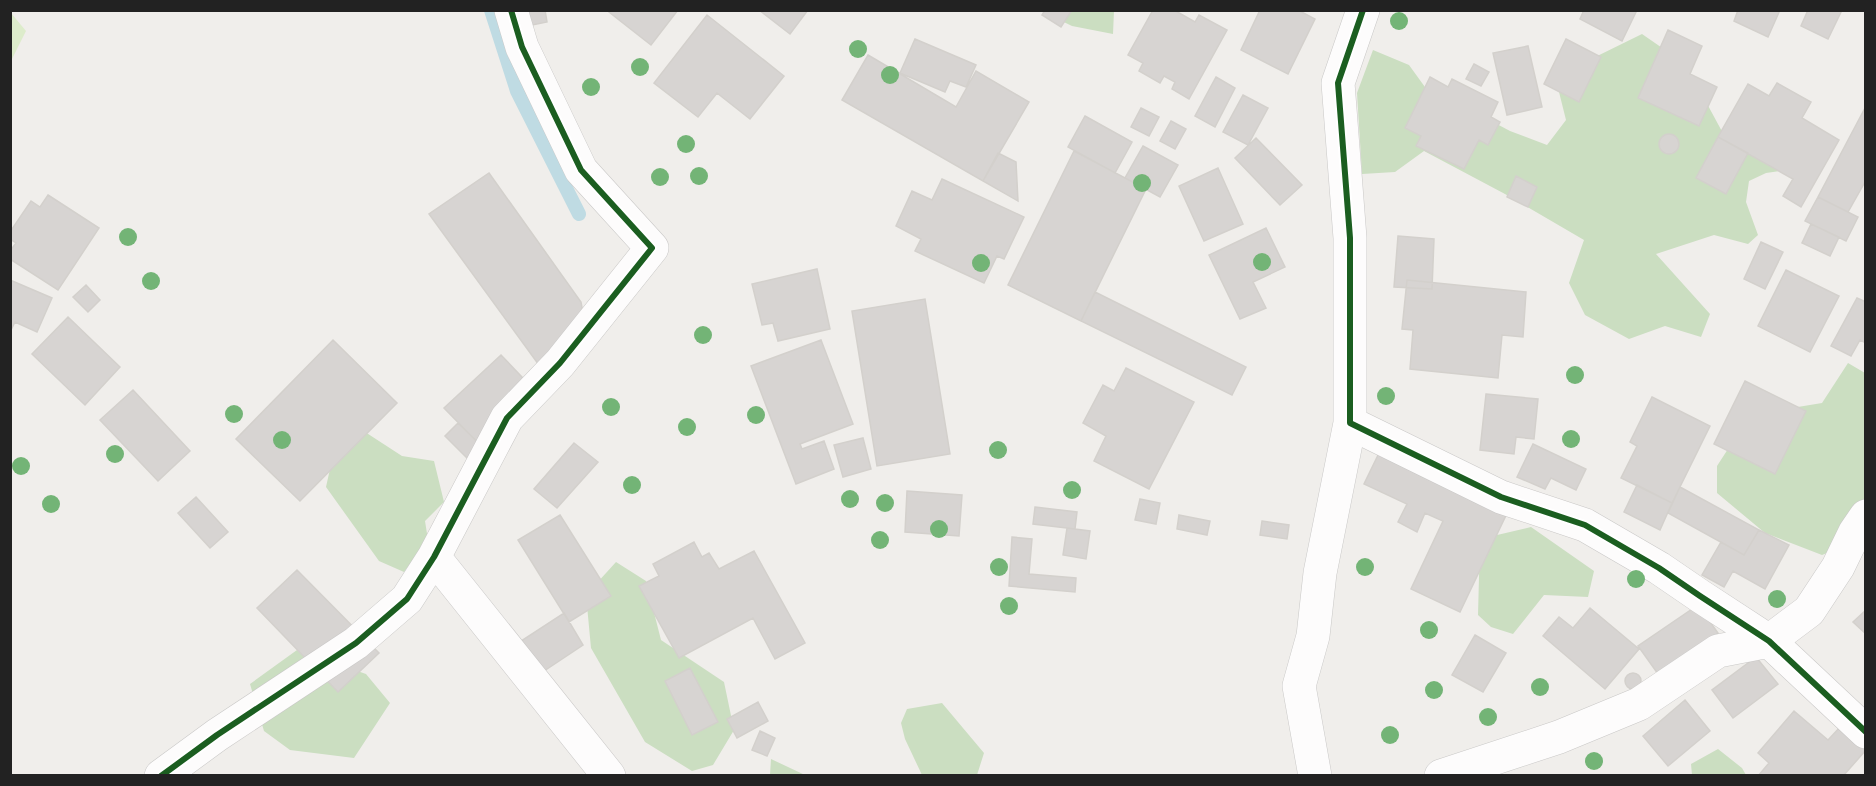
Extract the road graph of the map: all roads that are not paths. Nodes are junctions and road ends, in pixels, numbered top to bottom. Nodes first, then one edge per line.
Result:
1 (511, 10) edge
2 (1363, 10) edge
3 (1350, 423) junction
4 (1866, 516) edge
5 (434, 557) junction
6 (1769, 641) junction
7 (1866, 732) edge
8 (161, 776) edge
9 (609, 776) edge
10 (1315, 776) edge
11 (1441, 776) edge

1 - 5 street
2 - 3 street
3 - 6 street
3 - 10 street
4 - 6 street
5 - 8 street
5 - 9 street
6 - 7 street
6 - 11 street

